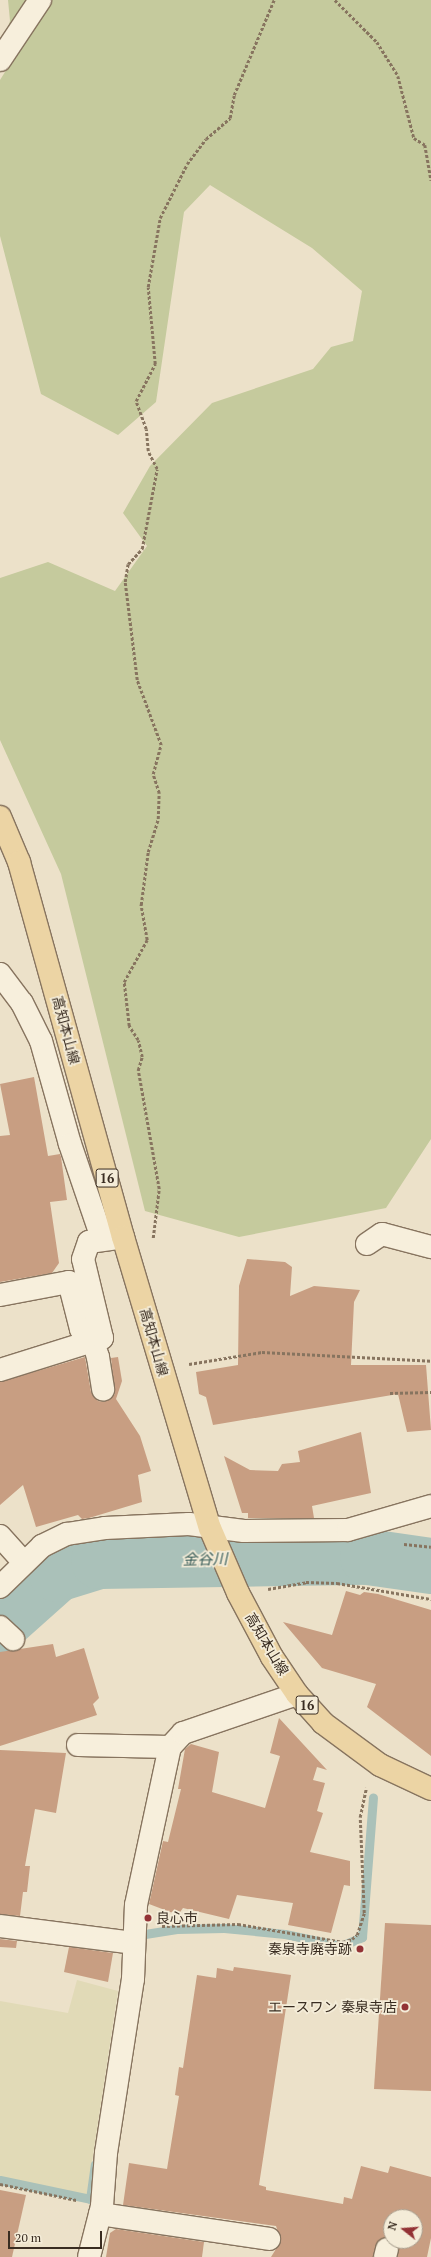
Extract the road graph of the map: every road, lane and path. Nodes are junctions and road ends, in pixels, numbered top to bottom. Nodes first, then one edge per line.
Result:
1 (40, 0) edge
2 (274, 0) edge
3 (335, 0) edge
4 (0, 60) edge
5 (431, 180) edge
6 (0, 817) edge
7 (0, 974) edge
8 (113, 1238) junction
9 (367, 1244) dead end
10 (431, 1247) edge
11 (133, 1265) junction
12 (0, 1295) edge
13 (93, 1341) junction
14 (431, 1361) edge
15 (0, 1370) edge
16 (163, 1373) junction
17 (103, 1390) dead end
18 (431, 1392) edge
19 (390, 1393) dead end
20 (431, 1506) edge
21 (213, 1534) junction
22 (0, 1536) edge
23 (24, 1563) junction
24 (0, 1587) edge
25 (264, 1591) dead end
26 (431, 1599) edge
27 (297, 1694) junction
28 (78, 1745) dead end
29 (170, 1747) junction
30 (368, 1786) dead end
31 (431, 1789) edge
32 (0, 1926) edge
33 (139, 1939) junction
34 (0, 2184) edge
35 (101, 2210) junction
36 (269, 2239) dead end
37 (89, 2257) edge

1 - 4 street
2 - 11 path
3 - 5 path
6 - 8 main road, 高知本山線 / 16
7 - 8 street
8 - 11 main road, 高知本山線 / 16
8 - 13 street
9 - 10 street
11 - 16 main road, 高知本山線 / 16
12 - 13 street
13 - 15 street
13 - 17 street
14 - 16 path
16 - 21 main road, 高知本山線 / 16
18 - 19 path
20 - 21 street
21 - 23 street
21 - 27 main road, 高知本山線 / 16
22 - 23 street
23 - 24 street
25 - 26 path
27 - 29 street
27 - 31 main road, 高知本山線 / 16
28 - 29 street
29 - 33 street
30 - 33 path
32 - 33 street
33 - 35 street
34 - 35 path
35 - 36 street
35 - 37 street

